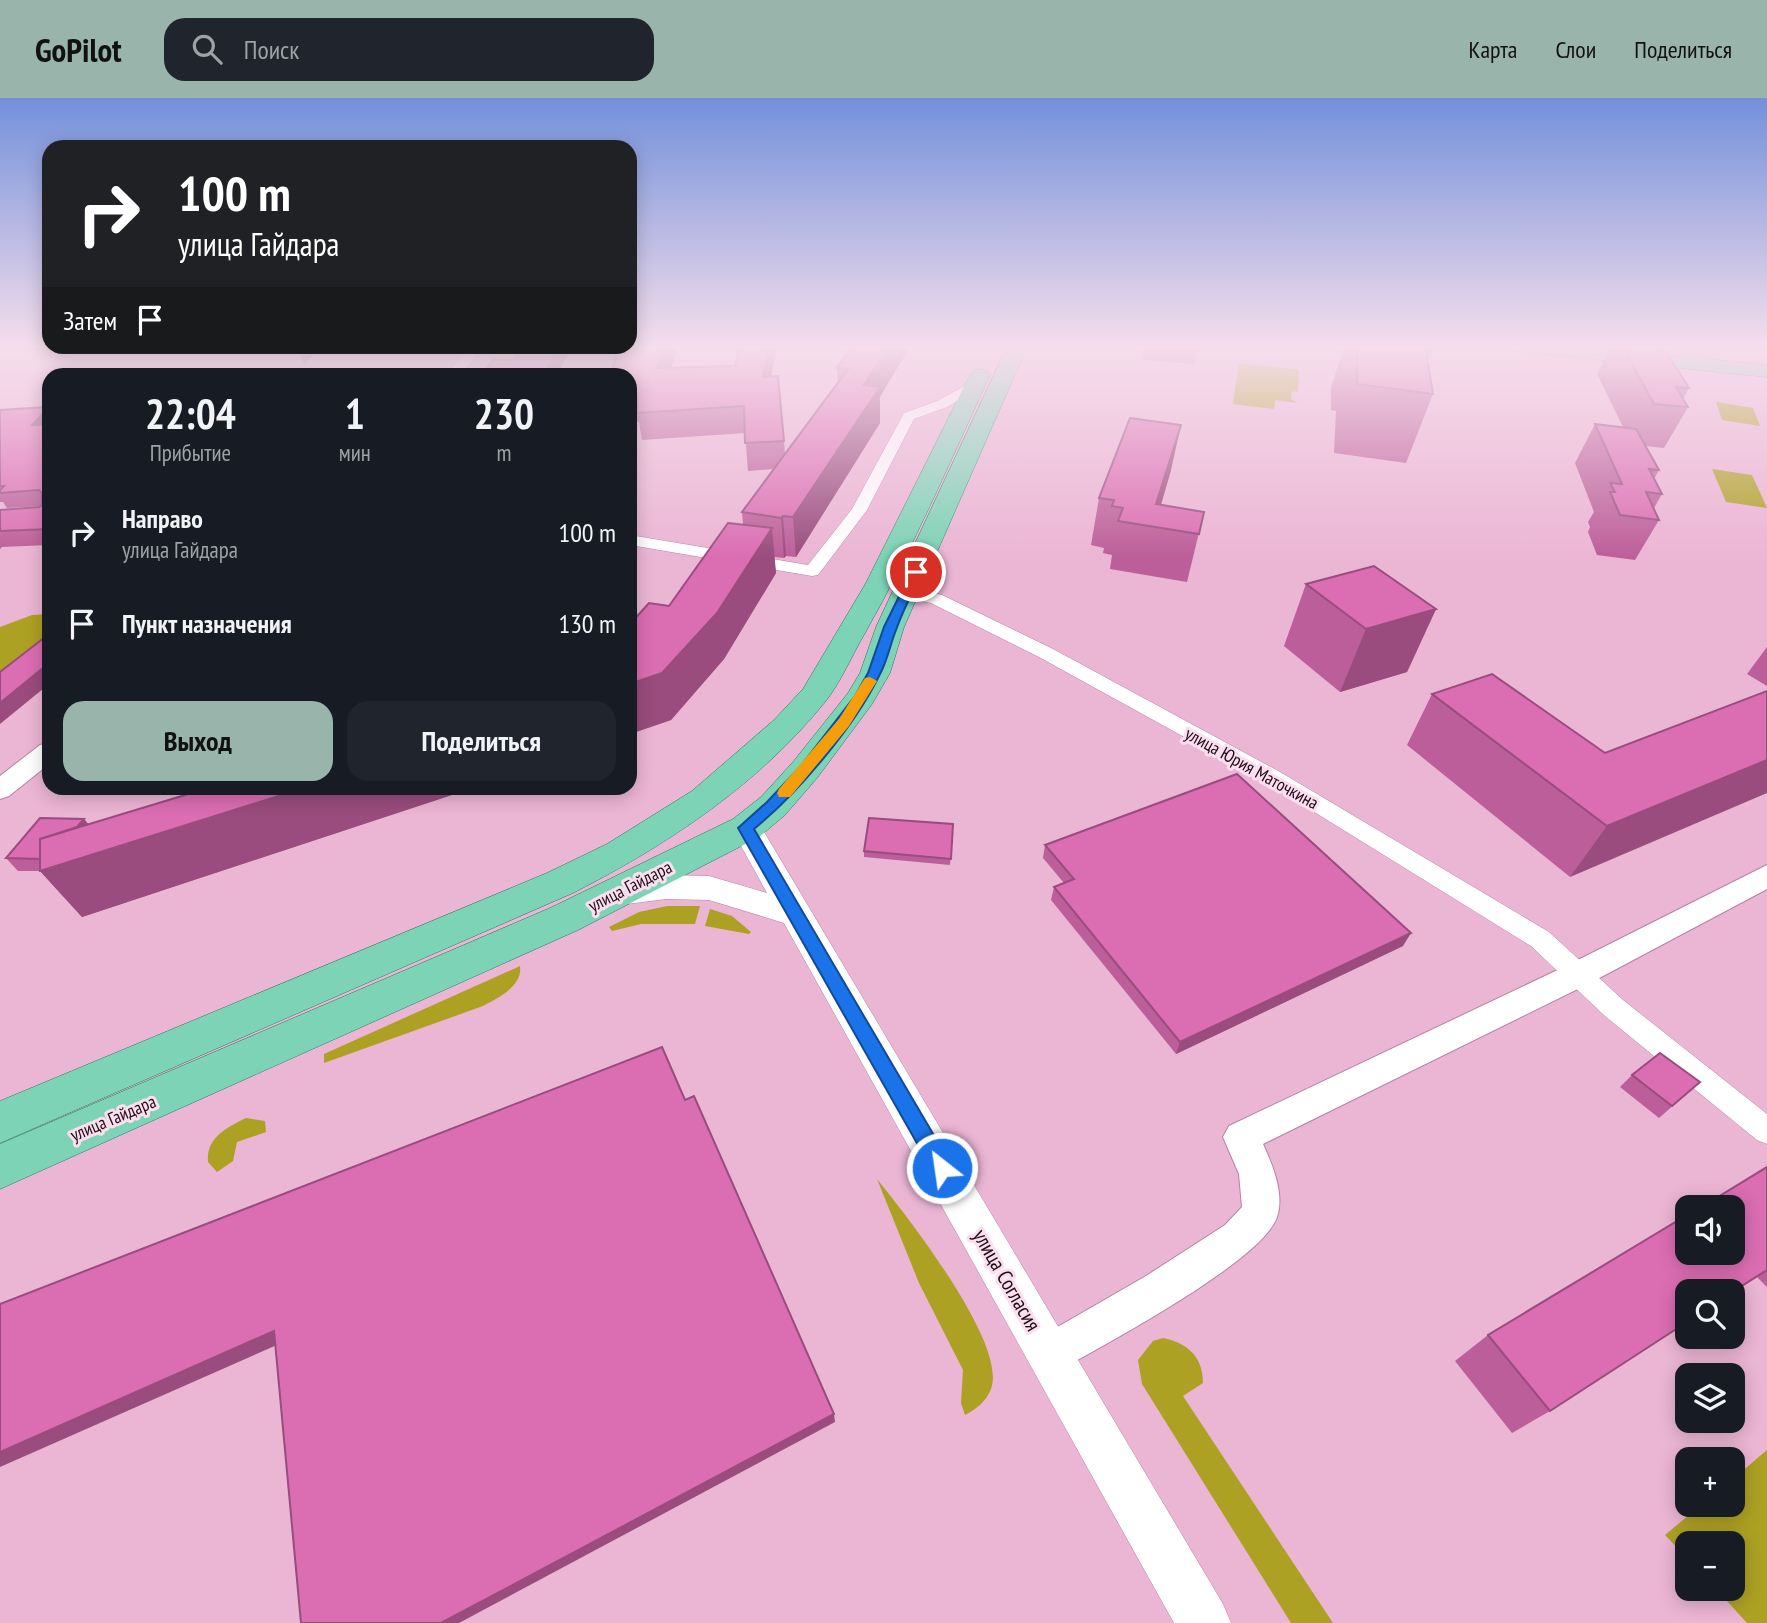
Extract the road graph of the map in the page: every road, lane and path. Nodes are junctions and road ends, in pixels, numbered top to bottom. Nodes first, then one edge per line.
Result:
1 (909, 416) edge
2 (960, 416) edge
3 (986, 416) edge
4 (637, 541) edge
5 (907, 593) junction
6 (42, 757) edge
7 (0, 790) edge
8 (704, 799) junction
9 (746, 828) junction
10 (1767, 876) edge
11 (618, 893) junction
12 (795, 915) junction
13 (1577, 975) junction
14 (0, 1122) edge
15 (1767, 1131) edge
16 (0, 1167) edge
17 (1049, 1354) junction
18 (1204, 1623) edge

1 - 4 street
2 - 8 main road, улица Гайдара
3 - 5 main road, улица Гайдара
5 - 9 main road, улица Гайдара
5 - 13 street, улица Юрия Маточкина
6 - 7 street
8 - 9 main road
8 - 14 main road, улица Гайдара
9 - 11 main road, улица Гайдара
9 - 12 main road, улица Согласия
10 - 13 street
11 - 12 main road
11 - 16 main road, улица Гайдара
12 - 17 main road, улица Согласия
13 - 15 street, улица Юрия Маточкина
13 - 17 street
17 - 18 main road, улица Согласия

